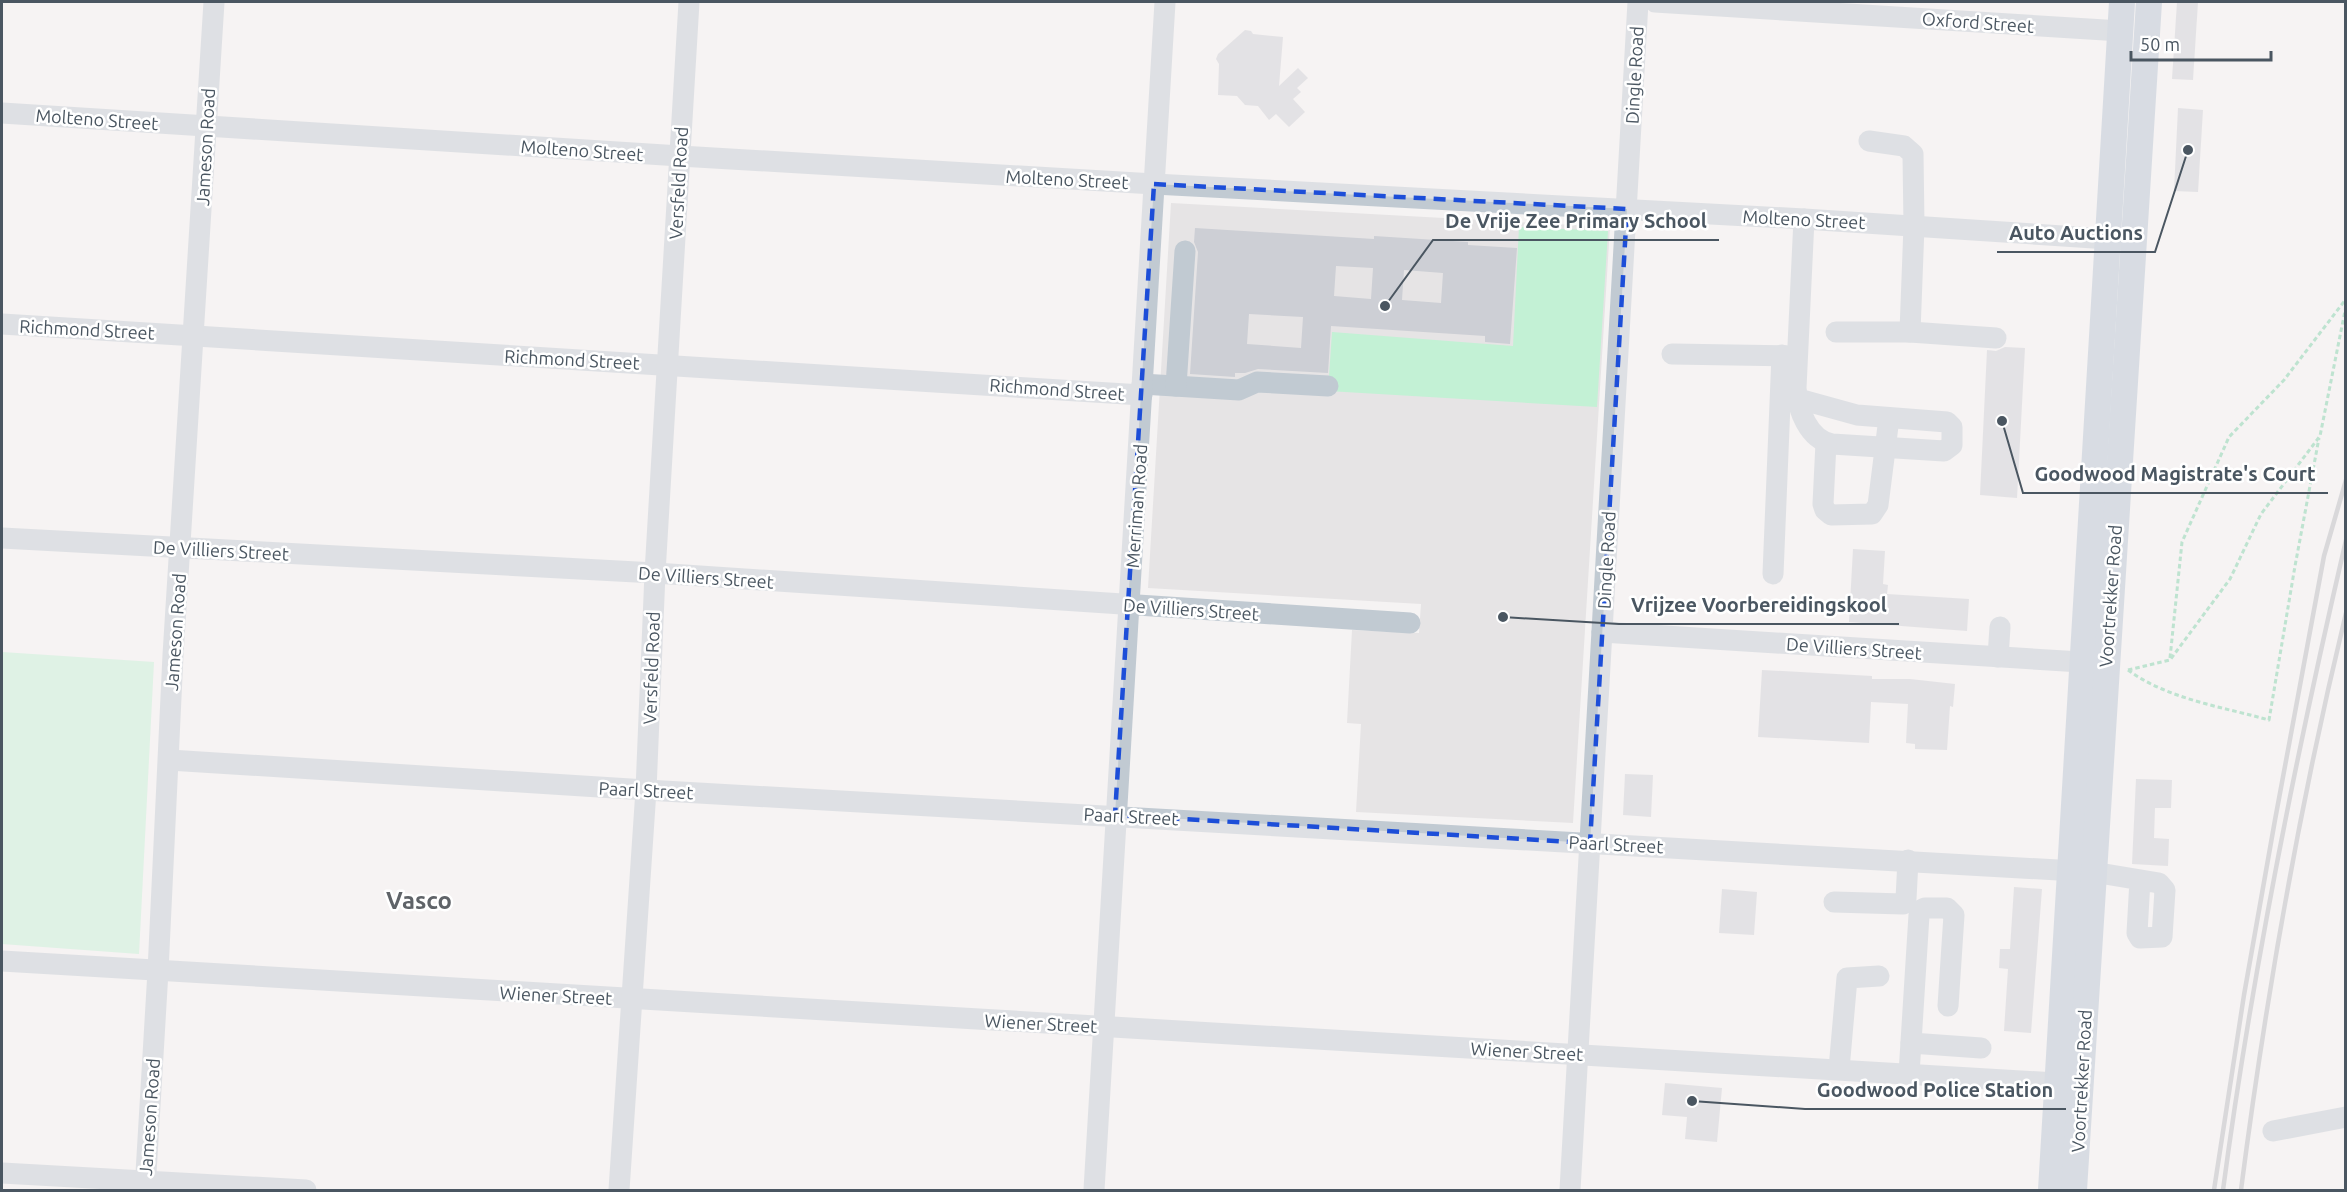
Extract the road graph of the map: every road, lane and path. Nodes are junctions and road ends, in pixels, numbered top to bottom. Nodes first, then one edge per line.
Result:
1 (214, 2) edge
2 (689, 2) edge
3 (1165, 2) edge
4 (1638, 2) edge
5 (1655, 2) edge
6 (2122, 2) edge
7 (2149, 2) edge
8 (1886, 9) edge
9 (2121, 31) junction
10 (2, 113) edge
11 (206, 126) junction
12 (1869, 141) dead end
13 (680, 156) junction
14 (1154, 184) junction
15 (1626, 209) junction
16 (1804, 219) junction
17 (1914, 226) junction
18 (2121, 240) junction
19 (1185, 251) dead end
20 (2346, 299) edge
21 (2346, 306) edge
22 (2, 324) edge
23 (1836, 332) dead end
24 (1910, 332) junction
25 (194, 336) junction
26 (1996, 338) dead end
27 (1672, 354) dead end
28 (1790, 356) junction
29 (669, 365) junction
30 (1176, 386) junction
31 (1329, 386) dead end
32 (1142, 389) junction
33 (1799, 399) junction
34 (1847, 413) junction
35 (1889, 418) junction
36 (2320, 436) junction
37 (1834, 444) junction
38 (1885, 448) junction
39 (2, 538) edge
40 (181, 548) junction
41 (655, 573) junction
42 (1773, 574) dead end
43 (1129, 605) junction
44 (1410, 623) dead end
45 (2000, 627) dead end
46 (1602, 632) junction
47 (1998, 657) junction
48 (2170, 660) junction
49 (2095, 663) junction
50 (169, 760) junction
51 (646, 790) junction
52 (1115, 815) junction
53 (1590, 843) junction
54 (1908, 860) junction
55 (2081, 871) junction
56 (2140, 880) dead end
57 (1834, 902) dead end
58 (2, 961) edge
59 (158, 971) junction
60 (1879, 976) dead end
61 (630, 999) junction
62 (1948, 1006) dead end
63 (1104, 1027) junction
64 (1911, 1043) junction
65 (1981, 1048) dead end
66 (1578, 1053) junction
67 (1839, 1069) junction
68 (1909, 1074) junction
69 (2070, 1084) junction
70 (2346, 1118) edge
71 (2273, 1131) dead end
72 (2, 1173) edge
73 (145, 1186) edge
74 (306, 1191) edge
75 (619, 1191) edge
76 (1094, 1191) edge
77 (1570, 1191) edge
78 (2051, 1191) edge
79 (2074, 1191) edge

1 - 11 street, Jameson Road
2 - 13 street, Versfeld Road
3 - 14 street, Merriman Road
4 - 15 street, Dingle Road
5 - 8 street, Oxford Street
6 - 9 main road, Voortrekker Road
7 - 18 main road, Voortrekker Road
8 - 9 street, Oxford Street
9 - 18 main road, Voortrekker Road
10 - 11 street, Molteno Street
11 - 13 street, Molteno Street
11 - 25 street, Jameson Road
12 - 17 street
13 - 14 street, Molteno Street
13 - 29 street, Versfeld Road
14 - 15 street, Molteno Street
14 - 32 street, Merriman Road
15 - 16 street, Molteno Street
15 - 46 street, Dingle Road
16 - 17 street, Molteno Street
16 - 28 street
17 - 18 street, Molteno Street
17 - 24 street
18 - 49 main road, Voortrekker Road
19 - 30 street
20 - 48 path
21 - 36 path
22 - 25 street, Richmond Street
23 - 24 street
24 - 26 street
25 - 29 street, Richmond Street
25 - 40 street, Jameson Road
27 - 28 street
28 - 33 street
28 - 42 street
29 - 32 street, Richmond Street
29 - 41 street, Versfeld Road
30 - 31 street, Richmond Street
30 - 32 street, Richmond Street
32 - 43 street, Merriman Road
33 - 34 street
33 - 37 street
34 - 35 street
34 - 37 street
35 - 38 street
35 - 38 street
36 - 48 path
36 - 48 path
37 - 38 street
37 - 38 street
39 - 40 street, De Villiers Street
40 - 41 street, De Villiers Street
40 - 50 street, Jameson Road
41 - 43 street, De Villiers Street
41 - 51 street, Versfeld Road
43 - 44 street, De Villiers Street
43 - 52 street, Merriman Road
45 - 47 street
46 - 47 street, De Villiers Street
46 - 53 street, Dingle Road
47 - 49 street, De Villiers Street
49 - 55 main road, Voortrekker Road
50 - 51 street, Paarl Street
50 - 59 street, Jameson Road
51 - 52 street, Paarl Street
51 - 61 street, Versfeld Road
52 - 53 street, Paarl Street
52 - 63 street, Merriman Road
53 - 54 street, Paarl Street
53 - 66 street, Dingle Road
54 - 55 street, Paarl Street
54 - 57 street
55 - 56 street, Paarl Street
55 - 69 main road, Voortrekker Road
58 - 59 street, Wiener Street
59 - 61 street, Wiener Street
59 - 73 street, Jameson Road
60 - 67 street
61 - 63 street, Wiener Street
61 - 75 street, Versfeld Road
62 - 64 street
63 - 66 street, Wiener Street
63 - 76 street, Merriman Road
64 - 65 street
64 - 68 street
66 - 67 street, Wiener Street
66 - 77 street, Dingle Road
67 - 68 street, Wiener Street
68 - 69 street, Wiener Street
69 - 78 main road, Voortrekker Road
69 - 79 main road, Voortrekker Road
70 - 71 street
72 - 73 street
73 - 74 street

